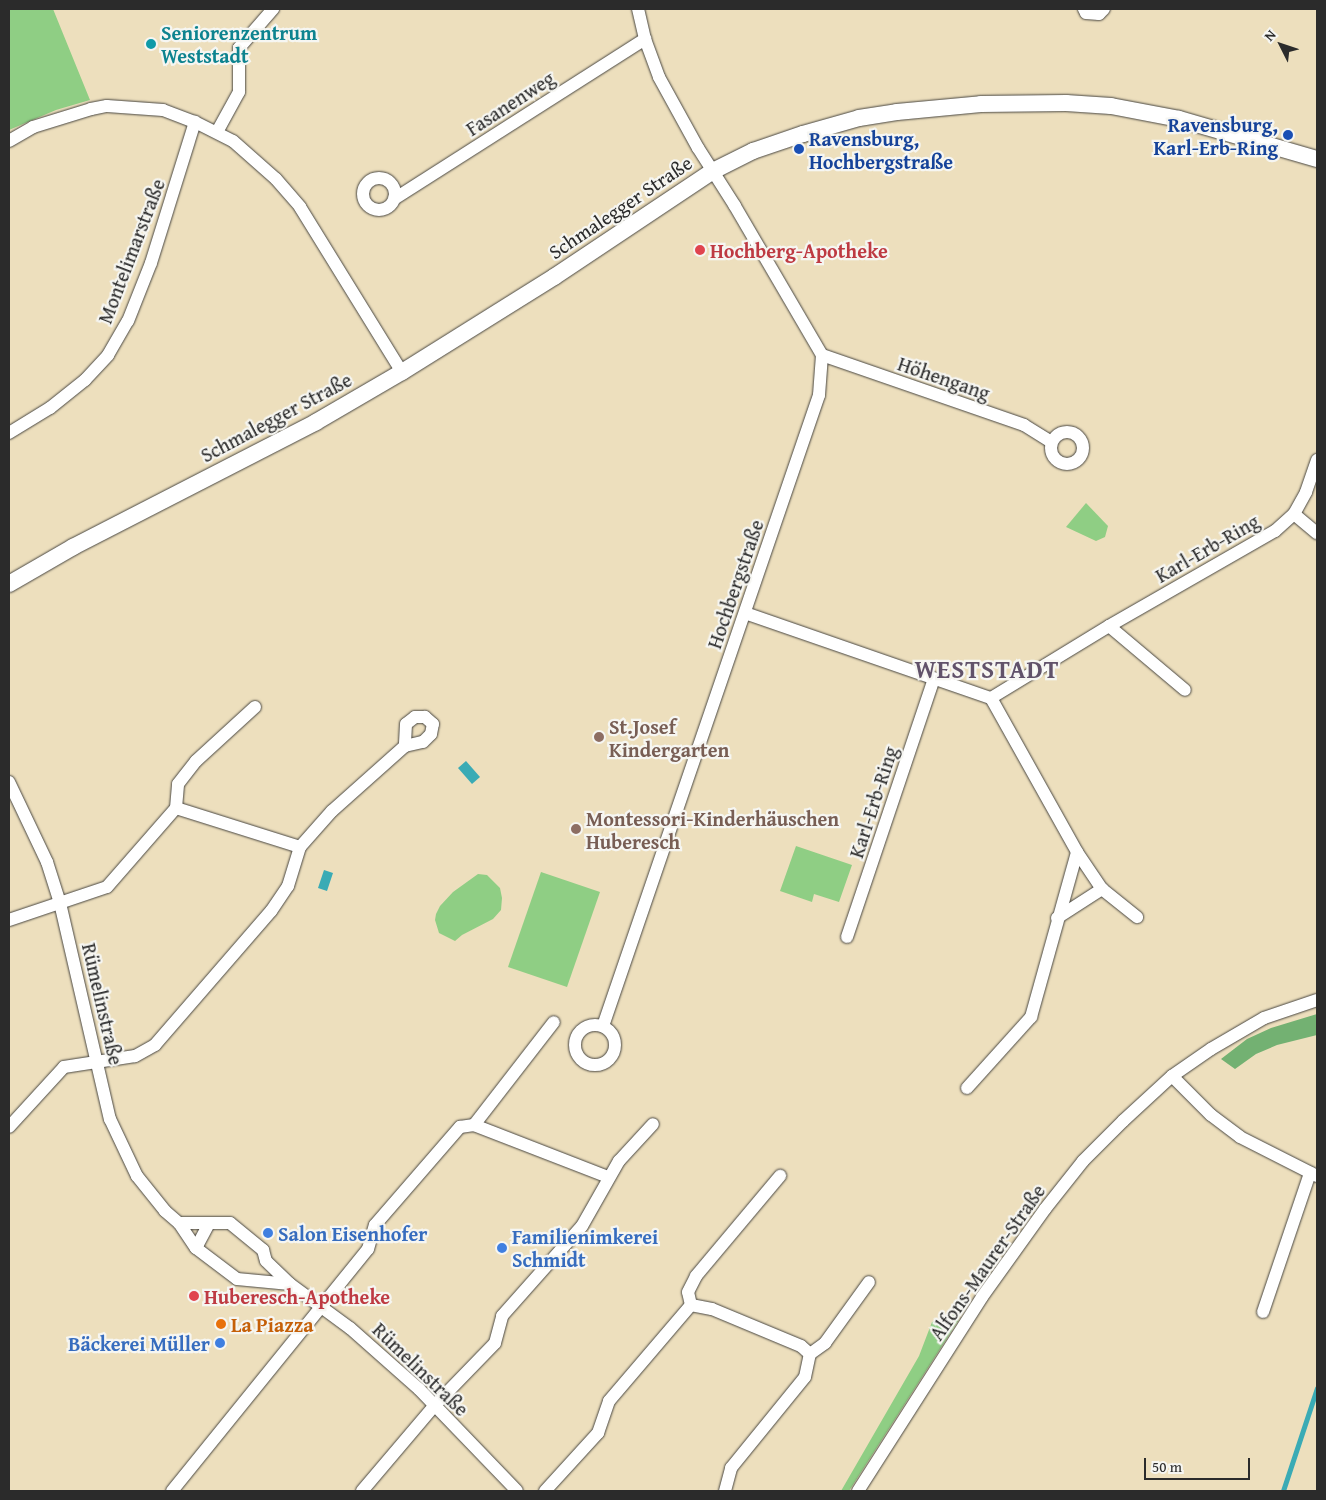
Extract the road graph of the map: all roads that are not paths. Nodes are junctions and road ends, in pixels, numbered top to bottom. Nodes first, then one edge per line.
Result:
1 (273, 9) edge
2 (638, 9) edge
3 (1084, 9) edge
4 (1104, 9) edge
5 (645, 39) junction
6 (195, 122) junction
7 (217, 132) junction
8 (9, 141) edge
9 (1317, 159) edge
10 (713, 170) junction
11 (394, 199) dead end
12 (822, 355) junction
13 (402, 372) junction
14 (9, 433) edge
15 (1051, 442) dead end
16 (1317, 460) edge
17 (1294, 514) junction
18 (1317, 533) edge
19 (9, 584) edge
20 (745, 614) junction
21 (1109, 626) junction
22 (934, 678) junction
23 (1185, 690) dead end
24 (991, 698) junction
25 (255, 707) dead end
26 (405, 746) dead end
27 (9, 782) edge
28 (176, 808) junction
29 (300, 847) junction
30 (1077, 852) junction
31 (1102, 889) junction
32 (60, 903) junction
33 (1137, 917) dead end
34 (1057, 918) junction
35 (9, 920) edge
36 (847, 937) dead end
37 (1317, 1000) edge
38 (554, 1022) dead end
39 (603, 1026) dead end
40 (97, 1063) junction
41 (1172, 1076) junction
42 (968, 1088) dead end
43 (653, 1124) dead end
44 (474, 1125) junction
45 (9, 1127) edge
46 (1314, 1175) edge
47 (780, 1176) dead end
48 (608, 1177) junction
49 (179, 1224) junction
50 (208, 1225) junction
51 (196, 1248) junction
52 (266, 1261) junction
53 (259, 1279) junction
54 (869, 1282) dead end
55 (290, 1284) junction
56 (691, 1305) junction
57 (321, 1308) junction
58 (1263, 1312) dead end
59 (810, 1354) junction
60 (435, 1405) junction
61 (172, 1491) edge
62 (362, 1491) edge
63 (517, 1491) edge
64 (545, 1491) edge
65 (725, 1491) edge
66 (858, 1491) edge

1 - 7 street
2 - 5 street
3 - 4 street
5 - 10 street
5 - 11 street, Fasanenweg
6 - 7 street
6 - 8 street
6 - 14 street, Montelimarstraße
7 - 13 street
9 - 10 street, Schmalegger Straße
10 - 12 street
10 - 13 street, Schmalegger Straße
12 - 15 street, Höhengang
12 - 20 street, Hochbergstraße
13 - 19 street, Schmalegger Straße
16 - 17 street, Karl-Erb-Ring
17 - 18 street
17 - 21 street, Karl-Erb-Ring
20 - 22 street
20 - 39 street, Hochbergstraße
21 - 23 street
21 - 24 street, Karl-Erb-Ring
22 - 24 street
22 - 36 street, Karl-Erb-Ring
24 - 30 street
25 - 28 street
26 - 29 street
27 - 32 street, Rümelinstraße
28 - 29 street
28 - 32 street
29 - 40 street
30 - 31 street
30 - 34 street
31 - 33 street
31 - 34 street
32 - 35 street
32 - 40 street, Rümelinstraße
34 - 42 street
37 - 41 street, Alfons-Maurer-Straße
38 - 44 street
40 - 45 street
40 - 49 street, Rümelinstraße
41 - 46 street
41 - 66 street, Alfons-Maurer-Straße
43 - 48 street
44 - 48 street
44 - 57 street
46 - 58 street
47 - 56 street
48 - 60 street
49 - 50 street, Rümelinstraße
49 - 51 street, Rümelinstraße
50 - 51 street
50 - 52 street, Rümelinstraße
51 - 53 street, Rümelinstraße
52 - 53 street
52 - 55 street, Rümelinstraße
53 - 55 street, Rümelinstraße
54 - 59 street
55 - 57 street, Rümelinstraße
56 - 59 street
56 - 64 street
57 - 60 street, Rümelinstraße
57 - 61 street
59 - 65 street
60 - 62 street
60 - 63 street, Rümelinstraße

